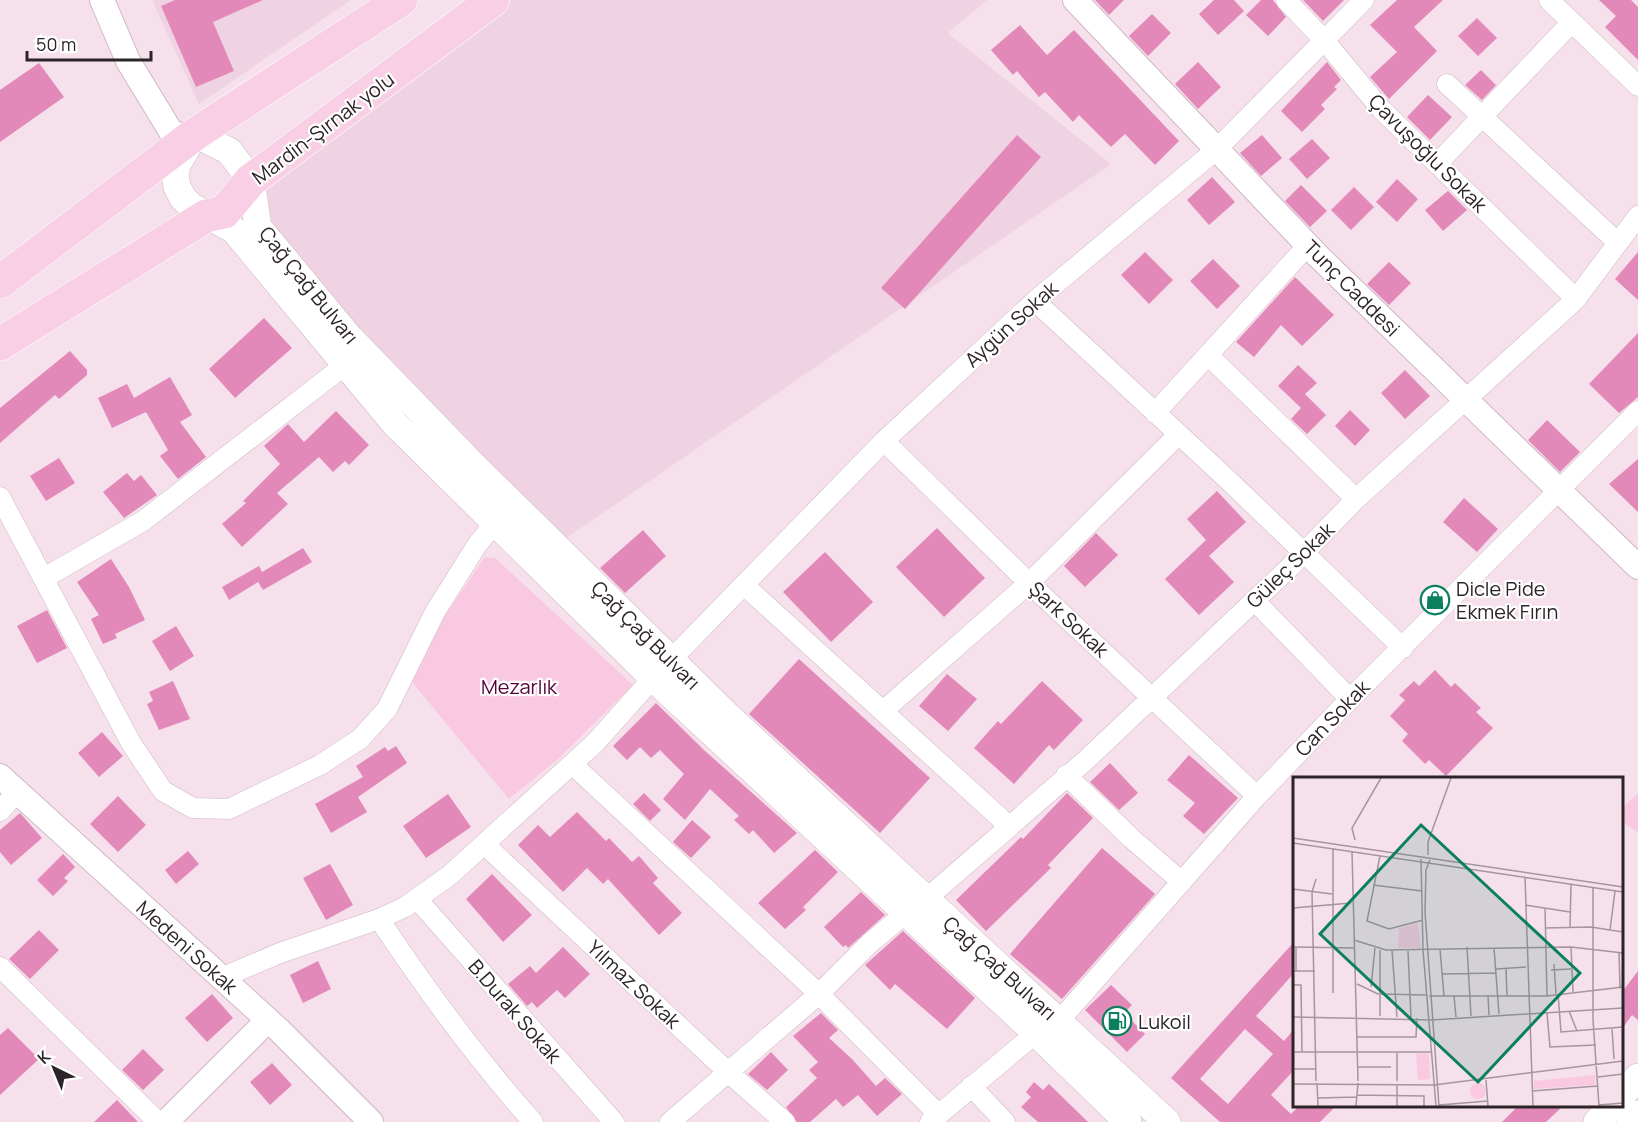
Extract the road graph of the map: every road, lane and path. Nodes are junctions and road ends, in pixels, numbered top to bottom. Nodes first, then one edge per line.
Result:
1 (102, 0) edge
2 (401, 0) edge
3 (493, 0) edge
4 (1075, 0) edge
5 (1286, 0) edge
6 (1364, 0) edge
7 (1549, 0) edge
8 (1572, 23) junction
9 (1324, 39) junction
10 (1447, 84) dead end
11 (1638, 86) edge
12 (1480, 117) junction
13 (195, 134) junction
14 (1216, 150) junction
15 (1437, 164) junction
16 (251, 180) junction
17 (207, 216) junction
18 (1630, 232) edge
19 (1308, 245) junction
20 (0, 282) edge
21 (1576, 299) junction
22 (1035, 301) junction
23 (0, 344) edge
24 (1208, 355) junction
25 (345, 365) junction
26 (1467, 400) junction
27 (1638, 411) edge
28 (1155, 413) junction
29 (1177, 436) junction
30 (884, 441) junction
31 (1560, 488) junction
32 (0, 497) edge
33 (1356, 500) junction
34 (510, 501) junction
35 (495, 525) junction
36 (1304, 552) junction
37 (1638, 567) edge
38 (44, 578) junction
39 (1029, 583) junction
40 (745, 586) junction
41 (1254, 600) junction
42 (1403, 648) junction
43 (661, 669) junction
44 (1153, 697) junction
45 (1350, 699) junction
46 (883, 711) junction
47 (573, 764) junction
48 (1066, 776) junction
49 (9, 784) edge
50 (1257, 796) junction
51 (0, 811) edge
52 (1008, 825) junction
53 (484, 844) junction
54 (1182, 882) junction
55 (417, 899) junction
56 (916, 906) junction
57 (379, 919) junction
58 (0, 967) edge
59 (221, 978) junction
60 (819, 994) junction
61 (268, 1020) junction
62 (1048, 1027) junction
63 (728, 1072) junction
64 (1638, 1077) edge
65 (971, 1086) junction
66 (1623, 1094) edge
67 (1611, 1107) edge
68 (1638, 1114) edge
69 (934, 1118) edge
70 (158, 1122) edge
71 (166, 1122) edge
72 (370, 1122) edge
73 (533, 1122) edge
74 (615, 1122) edge
75 (670, 1122) edge
76 (785, 1122) edge
77 (1005, 1122) edge
78 (1128, 1122) edge
79 (1167, 1122) edge
80 (1597, 1122) edge
81 (1630, 1122) edge

1 - 13 street
2 - 13 highway
3 - 16 highway, Mardin-Şırnak yolu
4 - 14 street, Tunç Caddesi
5 - 9 street, Çavuşoğlu Sokak
6 - 9 street, Aygün Sokak
7 - 8 street
8 - 11 street
8 - 12 street
9 - 14 street, Aygün Sokak
9 - 15 street, Çavuşoğlu Sokak
10 - 12 street
12 - 15 street
12 - 18 street
13 - 16 main road, Çağ Çağ Bulvarı
13 - 17 main road, Çağ Çağ Bulvarı
13 - 20 highway
14 - 19 street, Tunç Caddesi
14 - 22 street, Aygün Sokak
15 - 21 street, Çavuşoğlu Sokak
16 - 17 highway, Mardin-Şırnak yolu
16 - 34 main road, Çağ Çağ Bulvarı
17 - 23 highway, Mardin-Şırnak yolu
17 - 25 main road, Çağ Çağ Bulvarı
18 - 21 street, Güleç Sokak
19 - 24 street
19 - 26 street, Tunç Caddesi
21 - 26 street, Güleç Sokak
22 - 28 street
22 - 30 street, Aygün Sokak
24 - 28 street
24 - 33 street
25 - 35 main road, Çağ Çağ Bulvarı
25 - 38 street
26 - 31 street, Tunç Caddesi
26 - 33 street, Güleç Sokak
27 - 31 street, Can Sokak
28 - 29 street
29 - 36 street
29 - 39 street
30 - 39 street, Şark Sokak
30 - 40 street, Aygün Sokak
31 - 37 street, Tunç Caddesi
31 - 42 street, Can Sokak
32 - 38 street
33 - 36 street, Güleç Sokak
34 - 35 street
34 - 43 main road, Çağ Çağ Bulvarı
35 - 38 street
35 - 43 main road, Çağ Çağ Bulvarı
36 - 41 street, Güleç Sokak
36 - 42 street
39 - 44 street, Şark Sokak
39 - 46 street
40 - 43 street, Aygün Sokak
40 - 46 street
41 - 44 street, Güleç Sokak
41 - 45 street
42 - 45 street, Can Sokak
43 - 47 street, Aygün Sokak
43 - 56 main road, Çağ Çağ Bulvarı
44 - 48 street, Güleç Sokak
44 - 50 street, Şark Sokak
45 - 50 street, Can Sokak
46 - 52 street
47 - 53 street, Aygün Sokak
47 - 60 street
48 - 52 street, Güleç Sokak
48 - 54 street
49 - 51 street
49 - 59 street, Medeni Sokak
50 - 54 street, Can Sokak
52 - 56 street, Güleç Sokak
53 - 55 street, Aygün Sokak
53 - 63 street, Yılmaz Sokak
54 - 62 street, Can Sokak
55 - 57 street, Aygün Sokak
55 - 74 street, B.Durak Sokak
56 - 60 street, Güleç Sokak
56 - 62 main road, Çağ Çağ Bulvarı
57 - 59 street, Aygün Sokak
57 - 73 street
58 - 70 street
59 - 61 street, Medeni Sokak
60 - 63 street, Güleç Sokak
60 - 69 street
61 - 71 street
61 - 72 street, Medeni Sokak
62 - 65 street, Can Sokak
62 - 78 main road, Çağ Çağ Bulvarı
62 - 79 main road, Çağ Çağ Bulvarı
63 - 75 street, Güleç Sokak
63 - 76 street, Yılmaz Sokak
64 - 66 main road
65 - 69 street, Can Sokak
65 - 77 street
67 - 80 main road
68 - 81 main road

